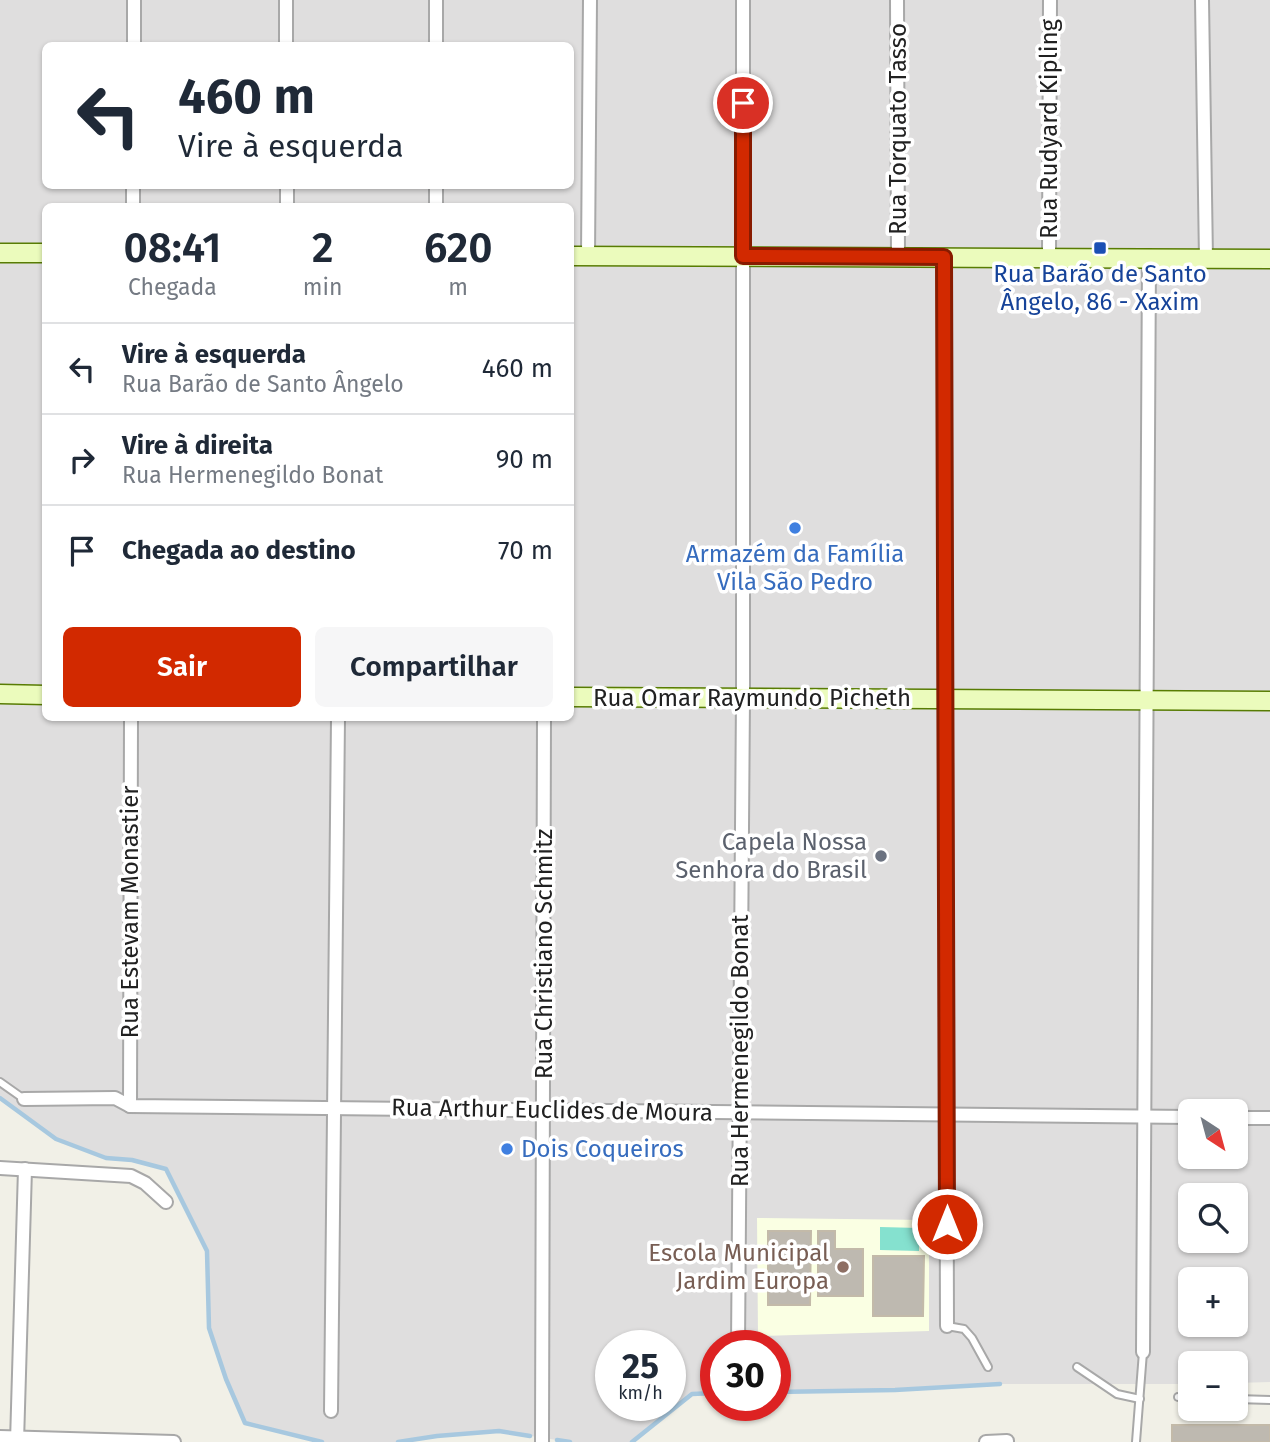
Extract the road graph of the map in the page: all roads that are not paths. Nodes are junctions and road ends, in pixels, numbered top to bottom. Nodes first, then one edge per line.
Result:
1 (134, 0) edge
2 (286, 0) edge
3 (436, 0) edge
4 (590, 0) edge
5 (743, 0) edge
6 (897, 0) edge
7 (1050, 0) edge
8 (1202, 0) edge
9 (134, 42) edge
10 (286, 42) edge
11 (436, 42) edge
12 (0, 253) edge
13 (42, 253) edge
14 (579, 256) edge
15 (743, 256) junction
16 (898, 257) junction
17 (944, 257) junction
18 (1049, 258) junction
19 (1149, 258) junction
20 (1206, 258) junction
21 (1270, 259) edge
22 (0, 694) edge
23 (42, 695) edge
24 (574, 697) edge
25 (743, 698) junction
26 (945, 699) junction
27 (1147, 700) junction
28 (1270, 701) edge
29 (131, 721) edge
30 (338, 721) edge
31 (544, 721) edge
32 (0, 1082) edge
33 (23, 1099) joint
34 (130, 1106) junction
35 (334, 1108) junction
36 (543, 1110) junction
37 (740, 1112) junction
38 (947, 1115) junction
39 (1144, 1117) junction
40 (1178, 1118) edge
41 (1248, 1118) edge
42 (1270, 1118) edge
43 (0, 1168) edge
44 (25, 1169) junction
45 (166, 1202) dead end
46 (947, 1326) joint
47 (738, 1330) edge
48 (1143, 1352) joint
49 (988, 1367) dead end
50 (1077, 1367) dead end
51 (1140, 1399) junction
52 (1248, 1399) edge
53 (1270, 1400) edge
54 (331, 1411) dead end
55 (0, 1437) edge
56 (17, 1440) edge
57 (1007, 1441) edge
58 (174, 1442) edge
59 (542, 1442) edge
60 (986, 1442) edge
61 (1136, 1442) edge

1 - 9 street
2 - 10 street
3 - 11 street
4 - 14 street
5 - 15 street, Rua Hermenegildo Bonat
6 - 16 street, Rua Torquato Tasso
7 - 18 street, Rua Rudyard Kipling
8 - 20 street
12 - 13 main road
14 - 15 main road
15 - 16 main road
15 - 25 street, Rua Hermenegildo Bonat
16 - 17 main road
17 - 18 main road
17 - 26 street
18 - 19 main road
19 - 20 main road
19 - 27 street
20 - 21 main road
22 - 23 main road
24 - 25 main road, Rua Omar Raymundo Picheth
25 - 26 main road, Rua Omar Raymundo Picheth
25 - 37 street, Rua Hermenegildo Bonat
26 - 27 main road, Rua Omar Raymundo Picheth
26 - 38 street
27 - 28 main road, Rua Omar Raymundo Picheth
27 - 39 street
29 - 34 street, Rua Estevam Monastier
30 - 35 street
31 - 36 street, Rua Christiano Schmitz
32 - 33 lane
33 - 34 street, Rua Arthur Euclides de Moura
34 - 35 street, Rua Arthur Euclides de Moura
35 - 36 street, Rua Arthur Euclides de Moura
35 - 54 street
36 - 37 street, Rua Arthur Euclides de Moura
36 - 59 street, Rua Christiano Schmitz
37 - 38 street, Rua Arthur Euclides de Moura
37 - 47 street, Rua Hermenegildo Bonat
38 - 39 street, Rua Arthur Euclides de Moura
38 - 46 street
39 - 40 street, Rua Arthur Euclides de Moura
39 - 48 street
41 - 42 street
43 - 44 street
44 - 45 street
44 - 56 street
46 - 49 lane
48 - 51 lane
50 - 51 lane
51 - 61 lane
52 - 53 lane
55 - 56 street
56 - 58 street
57 - 60 street

